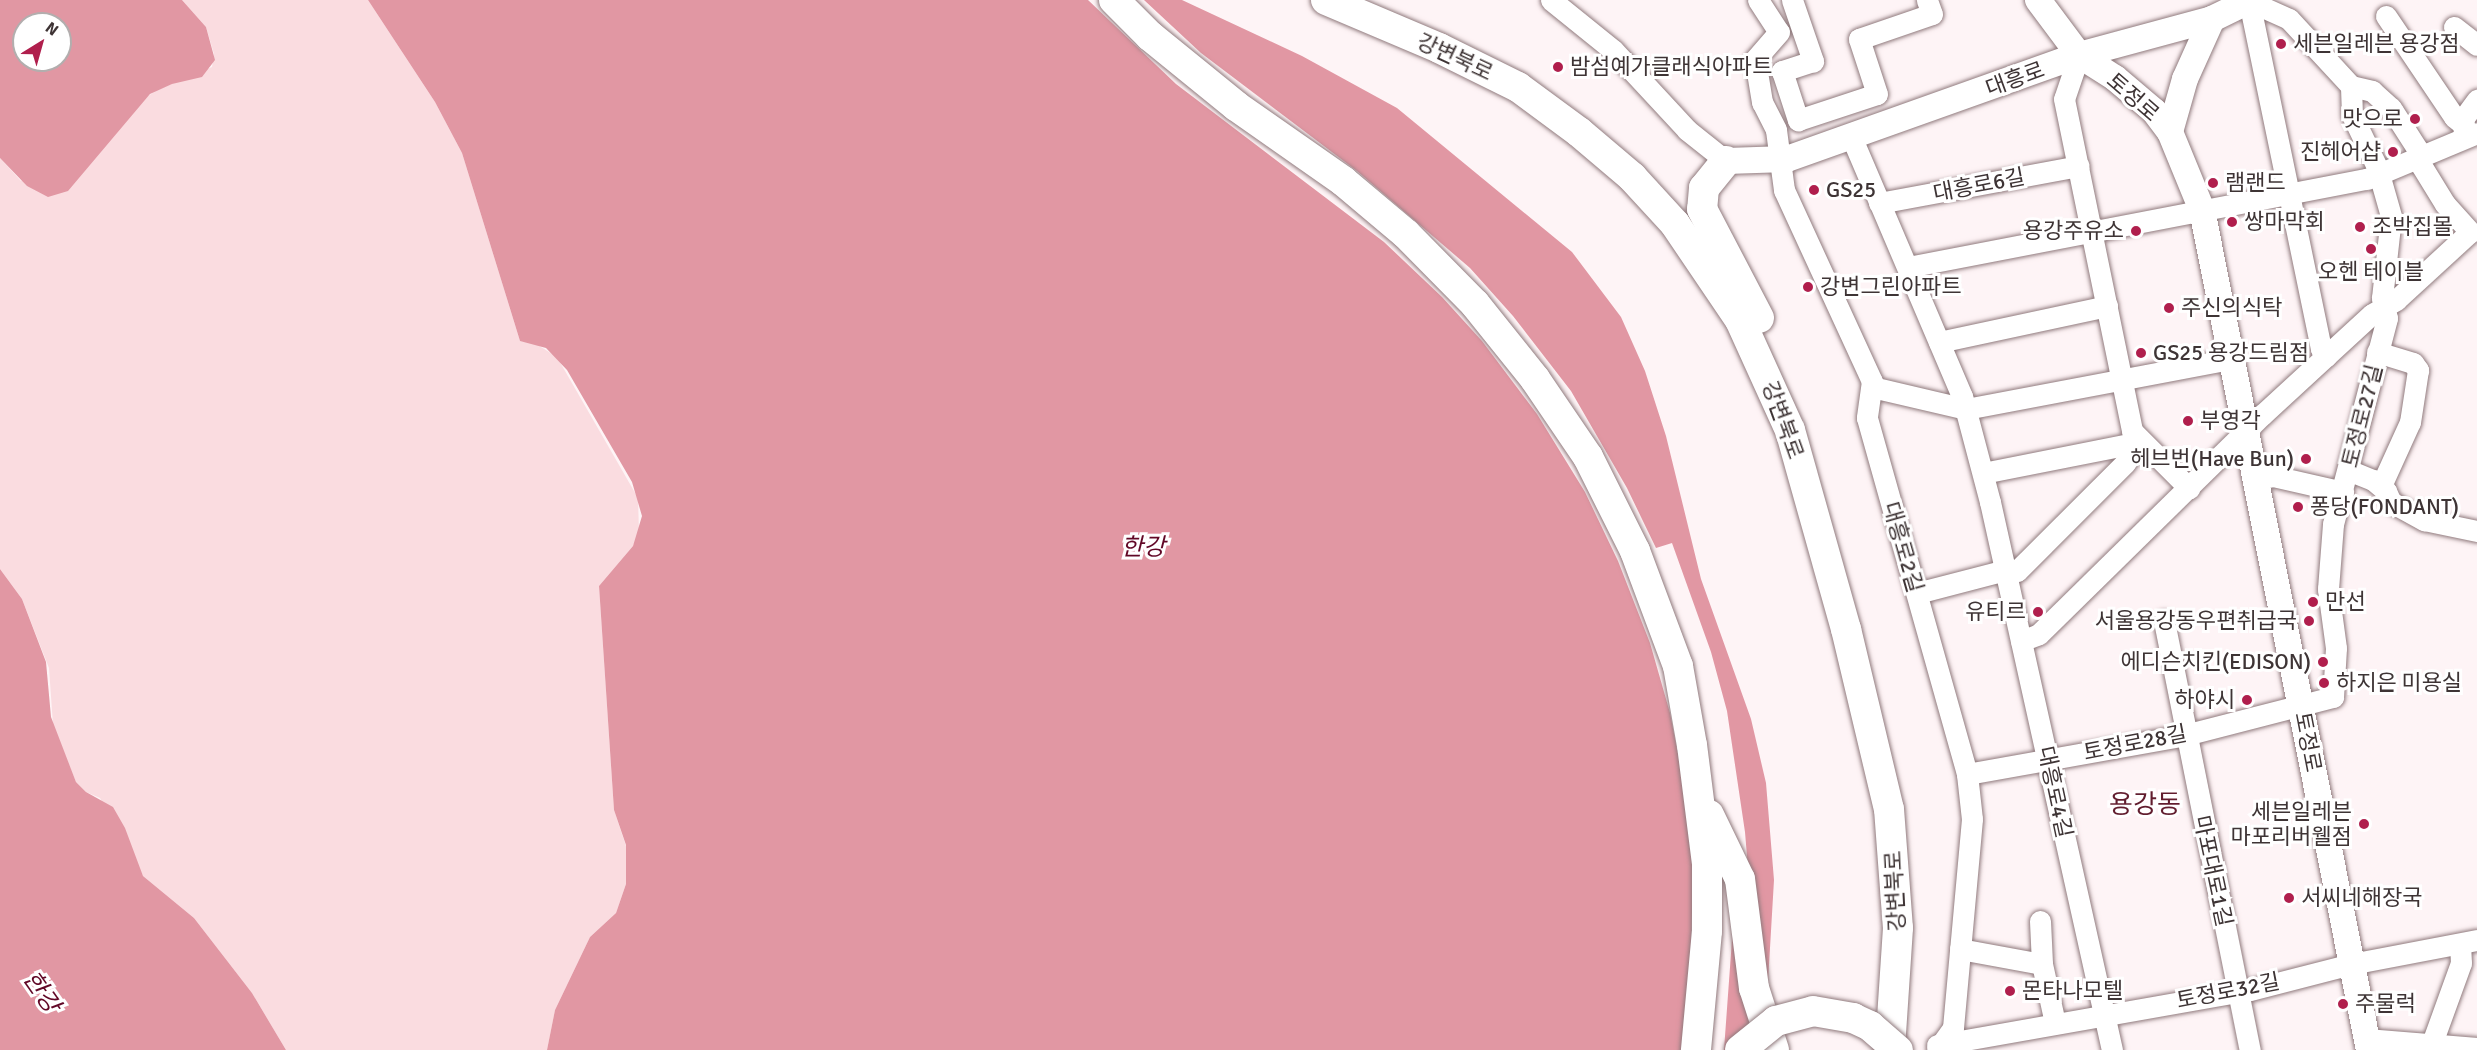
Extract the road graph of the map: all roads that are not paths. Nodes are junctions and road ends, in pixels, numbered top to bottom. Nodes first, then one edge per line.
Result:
1 (1114, 0) edge
2 (1326, 0) edge
3 (1551, 0) edge
4 (1758, 0) edge
5 (1792, 0) edge
6 (1927, 0) edge
7 (2038, 0) edge
8 (2250, 1) edge
9 (2386, 16) dead end
10 (2212, 19) junction
11 (2454, 27) dead end
12 (2477, 45) edge
13 (2079, 56) junction
14 (2351, 86) junction
15 (2477, 100) edge
16 (2170, 132) junction
17 (2468, 132) edge
18 (1851, 136) junction
19 (2419, 157) junction
20 (1781, 160) junction
21 (1726, 161) junction
22 (2079, 166) junction
23 (2380, 175) junction
24 (2289, 193) junction
25 (1879, 203) junction
26 (2202, 210) junction
27 (2092, 231) junction
28 (2473, 231) edge
29 (1908, 267) junction
30 (2107, 306) junction
31 (2384, 307) junction
32 (1940, 342) junction
33 (2377, 352) junction
34 (2326, 356) junction
35 (2230, 359) junction
36 (1770, 382) junction
37 (2122, 382) junction
38 (1872, 387) junction
39 (1966, 409) junction
40 (2245, 434) junction
41 (2139, 442) junction
42 (2348, 470) junction
43 (1983, 473) junction
44 (2255, 480) junction
45 (2380, 486) junction
46 (2189, 488) junction
47 (2343, 492) junction
48 (2477, 531) edge
49 (2006, 571) junction
50 (1917, 593) junction
51 (2164, 621) dead end
52 (2021, 641) junction
53 (2301, 706) junction
54 (2185, 735) junction
55 (2047, 759) junction
56 (1967, 774) junction
57 (1702, 802) junction
58 (2040, 921) dead end
59 (2468, 942) edge
60 (1960, 949) junction
61 (2042, 964) junction
62 (2351, 964) junction
63 (2238, 992) junction
64 (2104, 1014) junction
65 (2055, 1023) junction
66 (2432, 1042) junction
67 (2368, 1044) edge
68 (1937, 1047) edge
69 (2477, 1048) edge
70 (1696, 1050) edge
71 (1740, 1050) edge
72 (1774, 1050) edge
73 (1890, 1050) edge
74 (1898, 1050) edge
75 (2112, 1050) edge
76 (2250, 1050) edge

1 - 57 highway
2 - 36 highway, 강변북로
3 - 21 street
4 - 20 street
5 - 6 street
7 - 13 main road, 토정로
8 - 10 main road, 대흥로
8 - 14 street
8 - 24 street
9 - 17 street
10 - 13 main road, 대흥로
10 - 16 main road
11 - 12 street
13 - 16 main road, 토정로
13 - 18 main road, 대흥로
13 - 22 street
14 - 19 street
14 - 23 street, 토정로27길
15 - 17 street
16 - 26 main road, 토정로
17 - 19 street
18 - 20 main road, 대흥로
18 - 25 street, 대흥로4길
19 - 23 street
19 - 28 street
20 - 21 main road, 대흥로
20 - 38 street
21 - 36 highway
22 - 25 street, 대흥로6길
22 - 27 street
23 - 24 street
23 - 31 street, 토정로27길
24 - 26 street
24 - 34 street
25 - 29 street, 대흥로4길
26 - 27 street
26 - 35 main road, 토정로
27 - 29 street
27 - 30 street
28 - 31 street
29 - 32 street, 대흥로4길
30 - 32 street
30 - 37 street
31 - 33 street, 토정로27길
31 - 34 street
32 - 39 street, 대흥로4길
33 - 42 street, 토정로27길
33 - 45 street, 토정로27길
34 - 40 street
35 - 37 street
35 - 40 main road, 토정로
36 - 73 highway, 강변북로
37 - 39 street
37 - 41 street
38 - 39 street
38 - 50 street, 대흥로2길
39 - 43 street, 대흥로4길
40 - 44 main road, 토정로
40 - 46 street
41 - 43 street
41 - 46 street
41 - 49 street
42 - 45 street
42 - 47 street, 토정로27길
43 - 49 street, 대흥로4길
44 - 47 street
44 - 53 main road, 토정로
45 - 48 street
46 - 52 street
47 - 53 street, 토정로27길
49 - 50 street
49 - 52 street, 대흥로4길
50 - 56 street, 대흥로2길
51 - 54 street, 마포대로1길
52 - 55 street, 대흥로4길
53 - 54 street, 토정로28길
53 - 62 main road, 토정로
54 - 55 street, 토정로28길
54 - 63 street, 마포대로1길
55 - 56 street, 토정로28길
55 - 64 street, 대흥로4길
56 - 60 street, 대흥로2길
57 - 70 highway
57 - 72 highway
58 - 61 street
59 - 62 street, 토정로32길
59 - 66 street
60 - 61 street
60 - 68 street, 대흥로2길
61 - 65 street
62 - 63 street, 토정로32길
62 - 67 main road, 토정로
63 - 64 street, 토정로32길
63 - 76 street, 마포대로1길
64 - 65 street, 토정로32길
64 - 75 street
65 - 68 street, 토정로32길
66 - 67 street
66 - 69 street
71 - 74 highway, bridge

